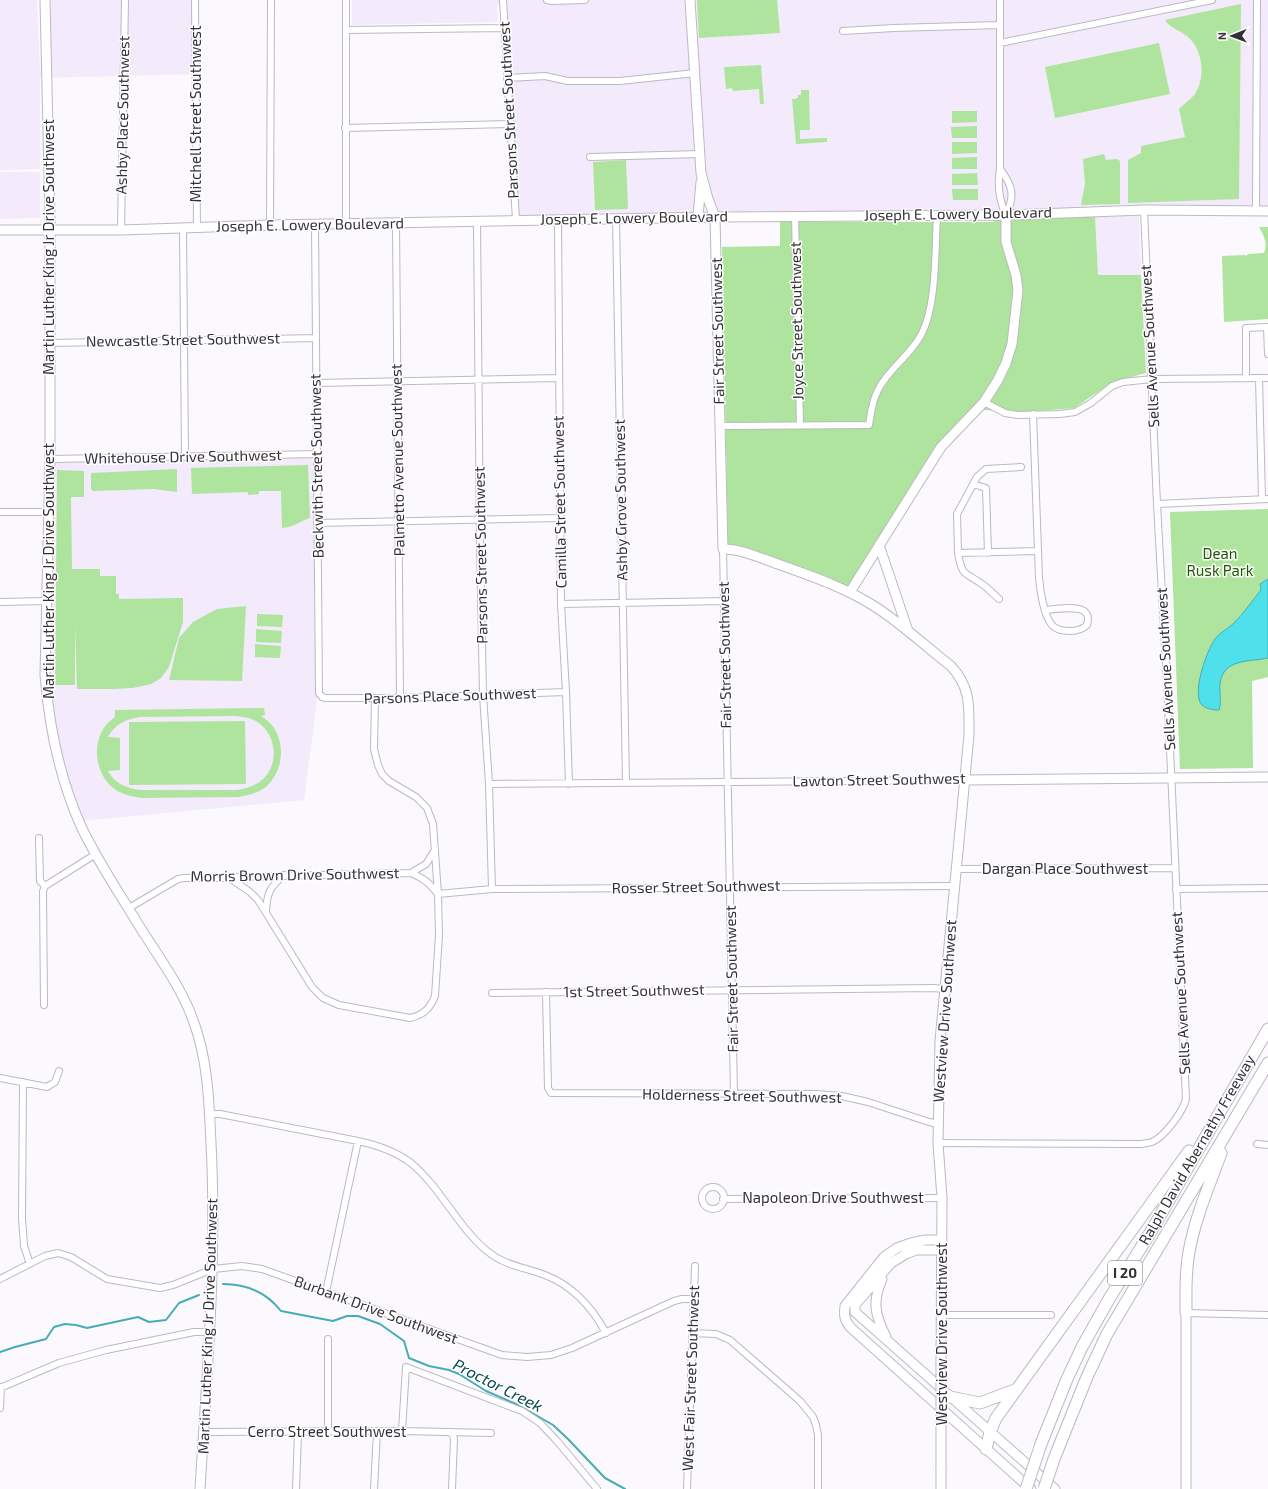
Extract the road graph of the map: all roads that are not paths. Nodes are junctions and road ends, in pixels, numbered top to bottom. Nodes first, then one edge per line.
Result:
1 (45, 0) edge
2 (125, 0) edge
3 (195, 0) edge
4 (270, 0) edge
5 (346, 0) edge
6 (503, 0) edge
7 (547, 0) edge
8 (586, 0) edge
9 (690, 0) edge
10 (1000, 0) edge
11 (1212, 0) edge
12 (1257, 0) edge
13 (1000, 25) junction
14 (504, 28) junction
15 (346, 30) junction
16 (843, 31) dead end
17 (1000, 43) junction
18 (695, 74) junction
19 (507, 78) junction
20 (510, 124) junction
21 (345, 128) junction
22 (700, 154) junction
23 (590, 157) dead end
24 (1000, 169) junction
25 (701, 173) junction
26 (1144, 210) junction
27 (1256, 211) junction
28 (1268, 211) edge
29 (937, 215) junction
30 (1006, 215) junction
31 (795, 216) junction
32 (698, 217) junction
33 (715, 217) junction
34 (616, 218) junction
35 (558, 219) junction
36 (516, 220) junction
37 (477, 221) junction
38 (396, 222) junction
39 (315, 224) junction
40 (346, 224) junction
41 (270, 225) junction
42 (197, 227) junction
43 (183, 228) junction
44 (50, 229) junction
45 (0, 230) edge
46 (121, 230) junction
47 (316, 338) junction
48 (184, 340) junction
49 (49, 342) junction
50 (1268, 354) edge
51 (558, 378) junction
52 (1246, 378) junction
53 (1260, 378) junction
54 (1268, 378) edge
55 (1152, 379) junction
56 (478, 380) junction
57 (397, 382) junction
58 (316, 383) junction
59 (984, 402) junction
60 (1033, 414) junction
61 (800, 425) junction
62 (720, 426) junction
63 (317, 454) junction
64 (185, 456) junction
65 (50, 459) junction
66 (1021, 467) dead end
67 (973, 484) junction
68 (1265, 499) edge
69 (1157, 504) junction
70 (0, 512) edge
71 (48, 512) junction
72 (561, 518) junction
73 (479, 519) junction
74 (398, 521) junction
75 (317, 523) junction
76 (879, 545) junction
77 (723, 549) junction
78 (1038, 552) junction
79 (988, 553) junction
80 (958, 554) junction
81 (850, 592) junction
82 (999, 599) dead end
83 (47, 601) junction
84 (724, 601) junction
85 (0, 602) edge
86 (623, 603) junction
87 (561, 604) junction
88 (1046, 610) junction
89 (908, 631) junction
90 (566, 692) junction
91 (483, 695) junction
92 (333, 698) joint
93 (375, 698) junction
94 (400, 698) junction
95 (1268, 777) edge
96 (1171, 778) junction
97 (964, 780) junction
98 (727, 782) junction
99 (626, 783) junction
100 (489, 784) junction
101 (569, 784) junction
102 (39, 838) dead end
103 (435, 848) junction
104 (96, 854) junction
105 (1174, 868) junction
106 (956, 869) junction
107 (411, 873) junction
108 (284, 876) junction
109 (227, 877) junction
110 (44, 886) junction
111 (954, 886) junction
112 (730, 887) junction
113 (1268, 888) edge
114 (492, 889) junction
115 (1176, 889) junction
116 (438, 894) junction
117 (128, 908) junction
118 (266, 911) junction
119 (944, 989) junction
120 (732, 990) junction
121 (546, 992) junction
122 (492, 993) dead end
123 (44, 1005) dead end
124 (1268, 1029) edge
125 (1268, 1063) edge
126 (59, 1071) dead end
127 (0, 1078) edge
128 (23, 1082) junction
129 (734, 1094) junction
130 (1222, 1107) junction
131 (209, 1114) junction
132 (939, 1124) junction
133 (1231, 1126) junction
134 (358, 1141) junction
135 (938, 1143) junction
136 (1257, 1144) dead end
137 (1268, 1145) edge
138 (942, 1198) junction
139 (723, 1199) dead end
140 (942, 1240) junction
141 (942, 1250) junction
142 (30, 1264) junction
143 (696, 1266) dead end
144 (213, 1269) junction
145 (886, 1270) junction
146 (0, 1279) edge
147 (326, 1292) junction
148 (694, 1299) junction
149 (855, 1312) junction
150 (1186, 1314) junction
151 (1268, 1314) edge
152 (844, 1315) junction
153 (942, 1315) junction
154 (1052, 1315) dead end
155 (210, 1332) junction
156 (606, 1333) junction
157 (693, 1333) junction
158 (328, 1339) dead end
159 (890, 1343) junction
160 (1, 1388) edge
161 (1015, 1390) junction
162 (950, 1397) junction
163 (0, 1408) edge
164 (402, 1431) junction
165 (204, 1432) junction
166 (298, 1432) junction
167 (328, 1432) junction
168 (377, 1432) junction
169 (449, 1432) junction
170 (990, 1432) junction
171 (491, 1433) dead end
172 (986, 1449) junction
173 (200, 1489) edge
174 (296, 1489) edge
175 (374, 1489) edge
176 (452, 1489) edge
177 (597, 1489) edge
178 (687, 1489) edge
179 (818, 1489) edge
180 (942, 1489) edge
181 (1026, 1489) edge
182 (1031, 1489) edge
183 (1044, 1489) edge
184 (1055, 1489) edge
185 (1186, 1489) edge

1 - 44 street, Martin Luther King Jr Drive Southwest
2 - 46 street, Ashby Place Southwest
3 - 42 street, Mitchell Street Southwest
4 - 41 street
5 - 15 street
6 - 14 street, Parsons Street Southwest
7 - 8 street
9 - 18 street
10 - 13 street
11 - 17 street
12 - 27 street
13 - 16 street
13 - 17 street
14 - 15 street
14 - 19 street, Parsons Street Southwest
15 - 21 street
17 - 24 street
18 - 19 street
18 - 22 street
19 - 20 street, Parsons Street Southwest
20 - 21 street
20 - 36 street, Parsons Street Southwest
21 - 40 street
22 - 23 street
22 - 25 street
24 - 30 street
24 - 30 street
25 - 32 street
25 - 33 street, Fair Street Southwest
26 - 27 street, Joseph E. Lowery Boulevard
26 - 30 street, Joseph E. Lowery Boulevard
26 - 55 street, Sells Avenue Southwest
27 - 28 street, Joseph E. Lowery Boulevard
29 - 30 street, Joseph E. Lowery Boulevard
29 - 31 street, Joseph E. Lowery Boulevard
29 - 61 street
30 - 59 street
31 - 33 street, Joseph E. Lowery Boulevard
31 - 61 street, Joyce Street Southwest
32 - 33 street, Joseph E. Lowery Boulevard
32 - 34 street, Joseph E. Lowery Boulevard
33 - 62 street, Fair Street Southwest
34 - 35 street, Joseph E. Lowery Boulevard
34 - 86 street, Ashby Grove Southwest
35 - 36 street, Joseph E. Lowery Boulevard
35 - 51 street, Camilla Street Southwest
36 - 37 street, Joseph E. Lowery Boulevard
37 - 38 street, Joseph E. Lowery Boulevard
37 - 56 street, Parsons Street Southwest
38 - 40 street, Joseph E. Lowery Boulevard
38 - 57 street, Palmetto Avenue Southwest
39 - 40 street, Joseph E. Lowery Boulevard
39 - 41 street, Joseph E. Lowery Boulevard
39 - 47 street, Beckwith Street Southwest
41 - 42 street, Joseph E. Lowery Boulevard
42 - 43 street, Joseph E. Lowery Boulevard
43 - 46 street, Joseph E. Lowery Boulevard
43 - 48 street
44 - 45 street, Joseph E. Lowery Boulevard
44 - 46 street, Joseph E. Lowery Boulevard
44 - 49 street, Martin Luther King Jr Drive Southwest
47 - 48 street, Newcastle Street Southwest
47 - 58 street, Beckwith Street Southwest
48 - 49 street, Newcastle Street Southwest
48 - 64 street
49 - 65 street, Martin Luther King Jr Drive Southwest
50 - 52 street
51 - 56 street
51 - 72 street, Camilla Street Southwest
52 - 53 street
52 - 55 street
53 - 54 street
53 - 68 street
55 - 60 street
55 - 69 street, Sells Avenue Southwest
56 - 57 street
56 - 73 street, Parsons Street Southwest
57 - 58 street
57 - 74 street, Palmetto Avenue Southwest
58 - 63 street, Beckwith Street Southwest
59 - 60 street
59 - 76 street
60 - 78 street
61 - 62 street
62 - 77 street, Fair Street Southwest
63 - 64 street, Whitehouse Drive Southwest
63 - 75 street, Beckwith Street Southwest
64 - 65 street, Whitehouse Drive Southwest
65 - 71 street, Martin Luther King Jr Drive Southwest
66 - 67 street
67 - 79 street
67 - 80 street
68 - 69 street
69 - 96 street, Sells Avenue Southwest
70 - 71 street
71 - 83 street, Martin Luther King Jr Drive Southwest
72 - 73 street
72 - 87 street, Camilla Street Southwest
73 - 74 street
73 - 91 street, Parsons Street Southwest
74 - 75 street
74 - 94 street, Palmetto Avenue Southwest
75 - 92 street, Beckwith Street Southwest
76 - 81 street
76 - 89 street
77 - 81 street, Westview Drive Southwest
77 - 84 street, Fair Street Southwest
78 - 79 street
78 - 88 street
79 - 80 street
80 - 82 street
81 - 89 street, Westview Drive Southwest
83 - 85 street
83 - 104 street, Martin Luther King Jr Drive Southwest
84 - 86 street
84 - 98 street, Fair Street Southwest
86 - 87 street
86 - 99 street, Ashby Grove Southwest
87 - 90 street, Camilla Street Southwest
88 - 88 street
89 - 97 street, Westview Drive Southwest
90 - 91 street, Parsons Place Southwest
90 - 101 street, Camilla Street Southwest
91 - 94 street, Parsons Place Southwest
91 - 100 street, Parsons Street Southwest
92 - 93 street, Parsons Place Southwest
93 - 94 street, Parsons Place Southwest
93 - 103 street
95 - 96 street, Lawton Street Southwest
96 - 97 street, Lawton Street Southwest
96 - 105 street, Sells Avenue Southwest
97 - 98 street, Lawton Street Southwest
97 - 106 street, Westview Drive Southwest
98 - 99 street, Lawton Street Southwest
98 - 112 street, Fair Street Southwest
99 - 101 street, Lawton Street Southwest
100 - 101 street, Lawton Street Southwest
100 - 114 street, Parsons Street Southwest
102 - 110 street
103 - 107 street
103 - 116 street
104 - 110 street
104 - 117 street, Martin Luther King Jr Drive Southwest
105 - 106 street, Dargan Place Southwest
105 - 115 street, Sells Avenue Southwest
106 - 111 street, Westview Drive Southwest
107 - 108 street, Morris Brown Drive Southwest
107 - 116 street, Morris Brown Drive Southwest
108 - 109 street, Morris Brown Drive Southwest
108 - 118 street
109 - 117 street, Morris Brown Drive Southwest
109 - 118 street
110 - 123 street
111 - 112 street, Rosser Street Southwest
111 - 119 street, Westview Drive Southwest
112 - 114 street, Rosser Street Southwest
112 - 120 street, Fair Street Southwest
113 - 115 street
114 - 116 street, Rosser Street Southwest
115 - 135 street, Sells Avenue Southwest
116 - 118 street
117 - 131 street, Martin Luther King Jr Drive Southwest
119 - 120 street, 1st Street Southwest
119 - 132 street, Westview Drive Southwest
120 - 121 street, 1st Street Southwest
120 - 129 street, Fair Street Southwest
121 - 122 street, 1st Street Southwest
121 - 129 street, Holderness Street Southwest
124 - 130 highway, Ralph David Abernathy Freeway / I 20
125 - 133 highway, Ralph David Abernathy Freeway / I 20
126 - 128 street
127 - 128 street
128 - 142 street
129 - 132 street, Holderness Street Southwest
130 - 161 highway
130 - 181 highway, Ralph David Abernathy Freeway / I 20, bridge
131 - 134 street
131 - 144 street, Martin Luther King Jr Drive Southwest
132 - 135 street, Westview Drive Southwest
133 - 150 highway
133 - 183 highway, Ralph David Abernathy Freeway / I 20, bridge
134 - 147 street
134 - 156 street
135 - 138 street, Westview Drive Southwest
136 - 137 street
138 - 139 street, Napoleon Drive Southwest
138 - 140 street, Westview Drive Southwest
140 - 141 street, Westview Drive Southwest
140 - 152 street
141 - 145 street
141 - 153 street, Westview Drive Southwest
142 - 144 street, Burbank Drive Southwest
142 - 146 street
143 - 148 street, West Fair Street Southwest
144 - 147 street, Burbank Drive Southwest
144 - 155 street, Martin Luther King Jr Drive Southwest
145 - 149 street
145 - 159 street
147 - 156 street, Burbank Drive Southwest
148 - 156 street, Burbank Drive Southwest
148 - 157 street, West Fair Street Southwest
149 - 152 street
149 - 159 street
150 - 151 street
150 - 185 street
152 - 172 street
153 - 154 street
153 - 180 street, Westview Drive Southwest, bridge
155 - 160 street
155 - 165 street, Martin Luther King Jr Drive Southwest
157 - 178 street, West Fair Street Southwest
157 - 179 street
158 - 167 street
159 - 162 street
160 - 163 street
161 - 162 highway
161 - 170 highway
162 - 170 street
164 - 168 street, Cerro Street Southwest
164 - 169 street, Cerro Street Southwest
164 - 177 street
165 - 166 street, Cerro Street Southwest
165 - 173 street, Martin Luther King Jr Drive Southwest
166 - 167 street, Cerro Street Southwest
166 - 174 street
167 - 168 street, Cerro Street Southwest
168 - 175 street
169 - 171 street, Cerro Street Southwest
169 - 176 street
170 - 172 highway
170 - 184 street
172 - 182 street

